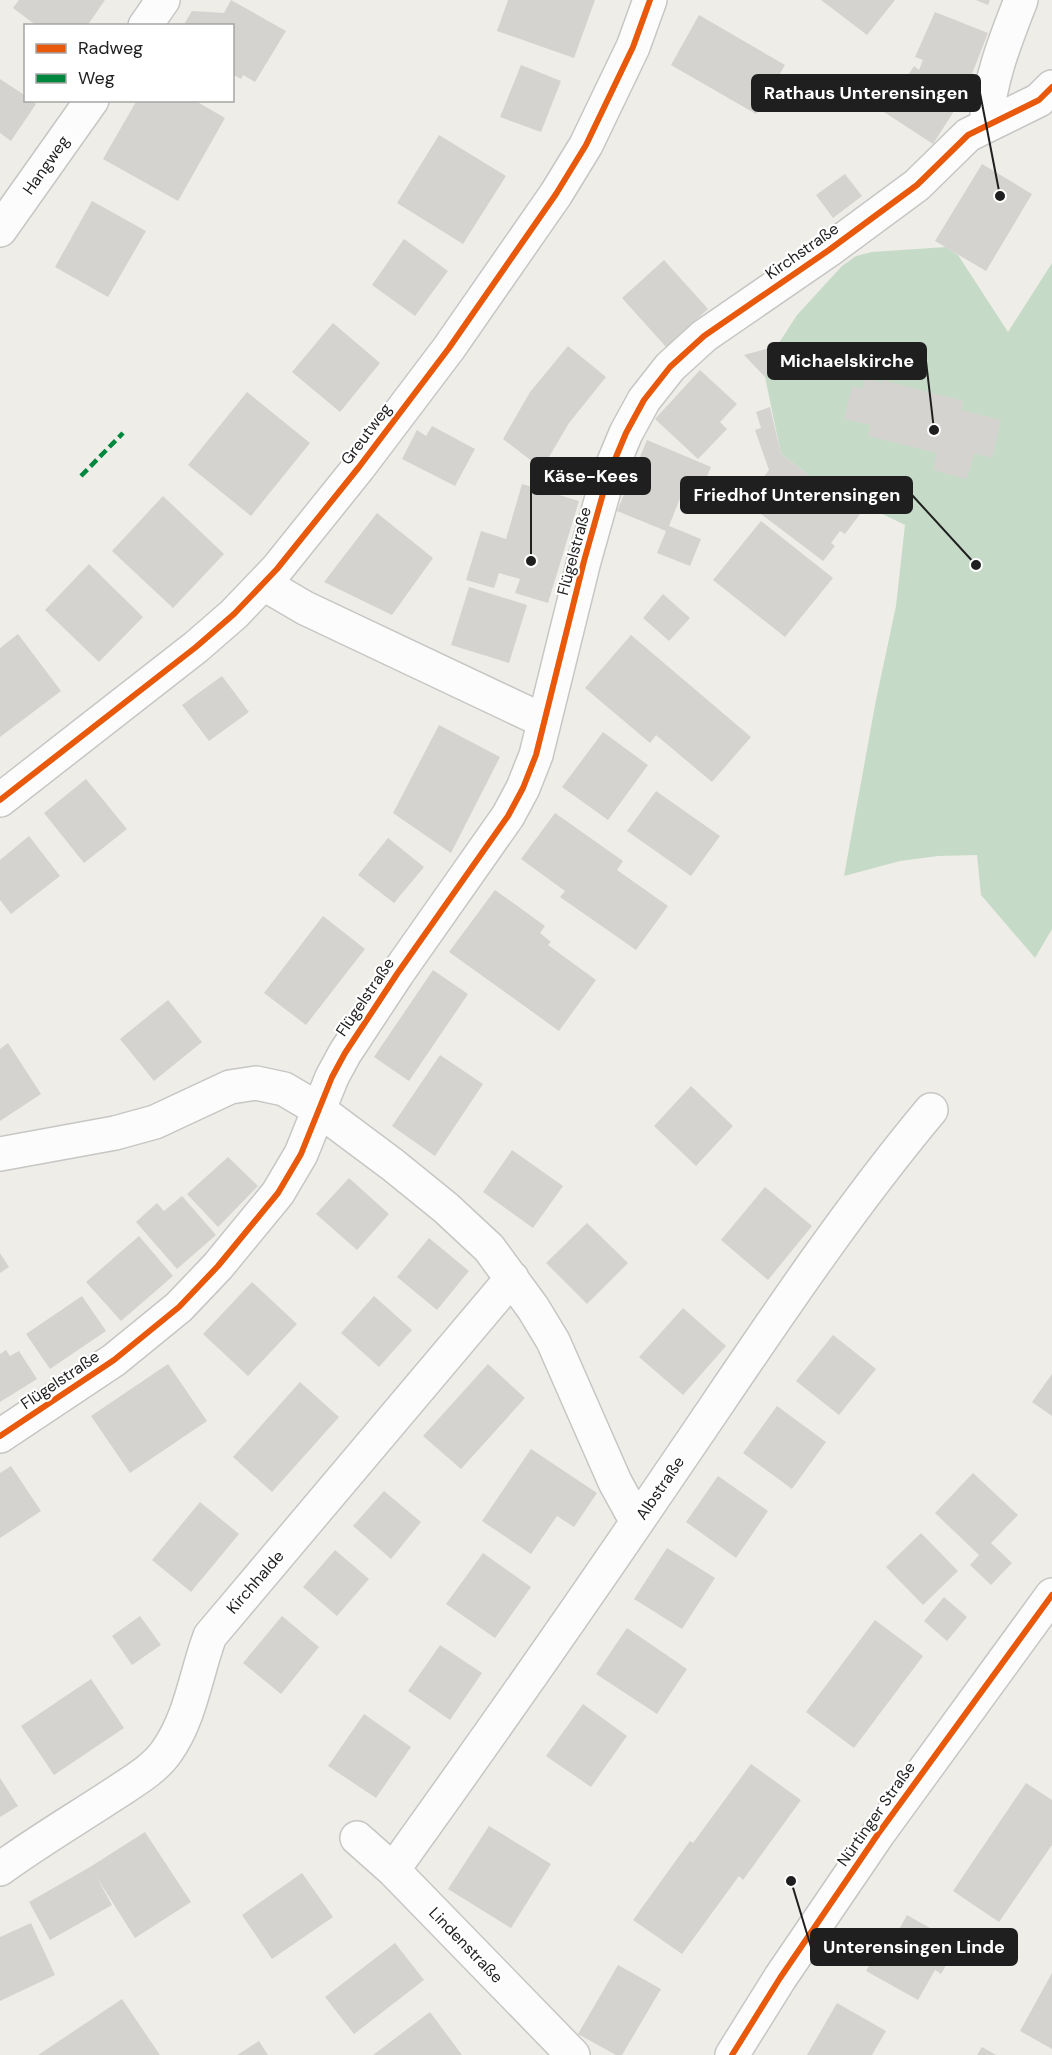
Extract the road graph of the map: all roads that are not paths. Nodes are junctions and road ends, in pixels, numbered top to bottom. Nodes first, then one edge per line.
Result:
1 (163, 0) edge
2 (650, 0) edge
3 (1021, 0) edge
4 (146, 24) edge
5 (1052, 87) edge
6 (91, 102) edge
7 (986, 126) junction
8 (0, 230) edge
9 (608, 476) joint
10 (264, 584) junction
11 (544, 721) junction
12 (0, 800) edge
13 (318, 1109) junction
14 (931, 1110) dead end
15 (0, 1154) edge
16 (512, 1278) junction
17 (0, 1436) edge
18 (637, 1522) junction
19 (1052, 1595) edge
20 (357, 1838) dead end
21 (0, 1869) edge
22 (393, 1870) junction
23 (573, 2055) edge
24 (732, 2055) edge

1 - 4 street
2 - 10 street, Greutweg
3 - 7 street
5 - 7 street, Kirchstraße
6 - 8 street, Hangweg
7 - 9 street, Kirchstraße
9 - 11 street, Flügelstraße
10 - 11 street
10 - 12 street, Greutweg
11 - 13 street, Flügelstraße
13 - 15 street
13 - 16 street
13 - 17 street, Flügelstraße
14 - 18 street, Albstraße
16 - 18 street
16 - 21 street, Kirchhalde
18 - 22 street, Albstraße
19 - 24 street, Nürtinger Straße
20 - 22 street, Lindenstraße
22 - 23 street, Lindenstraße

